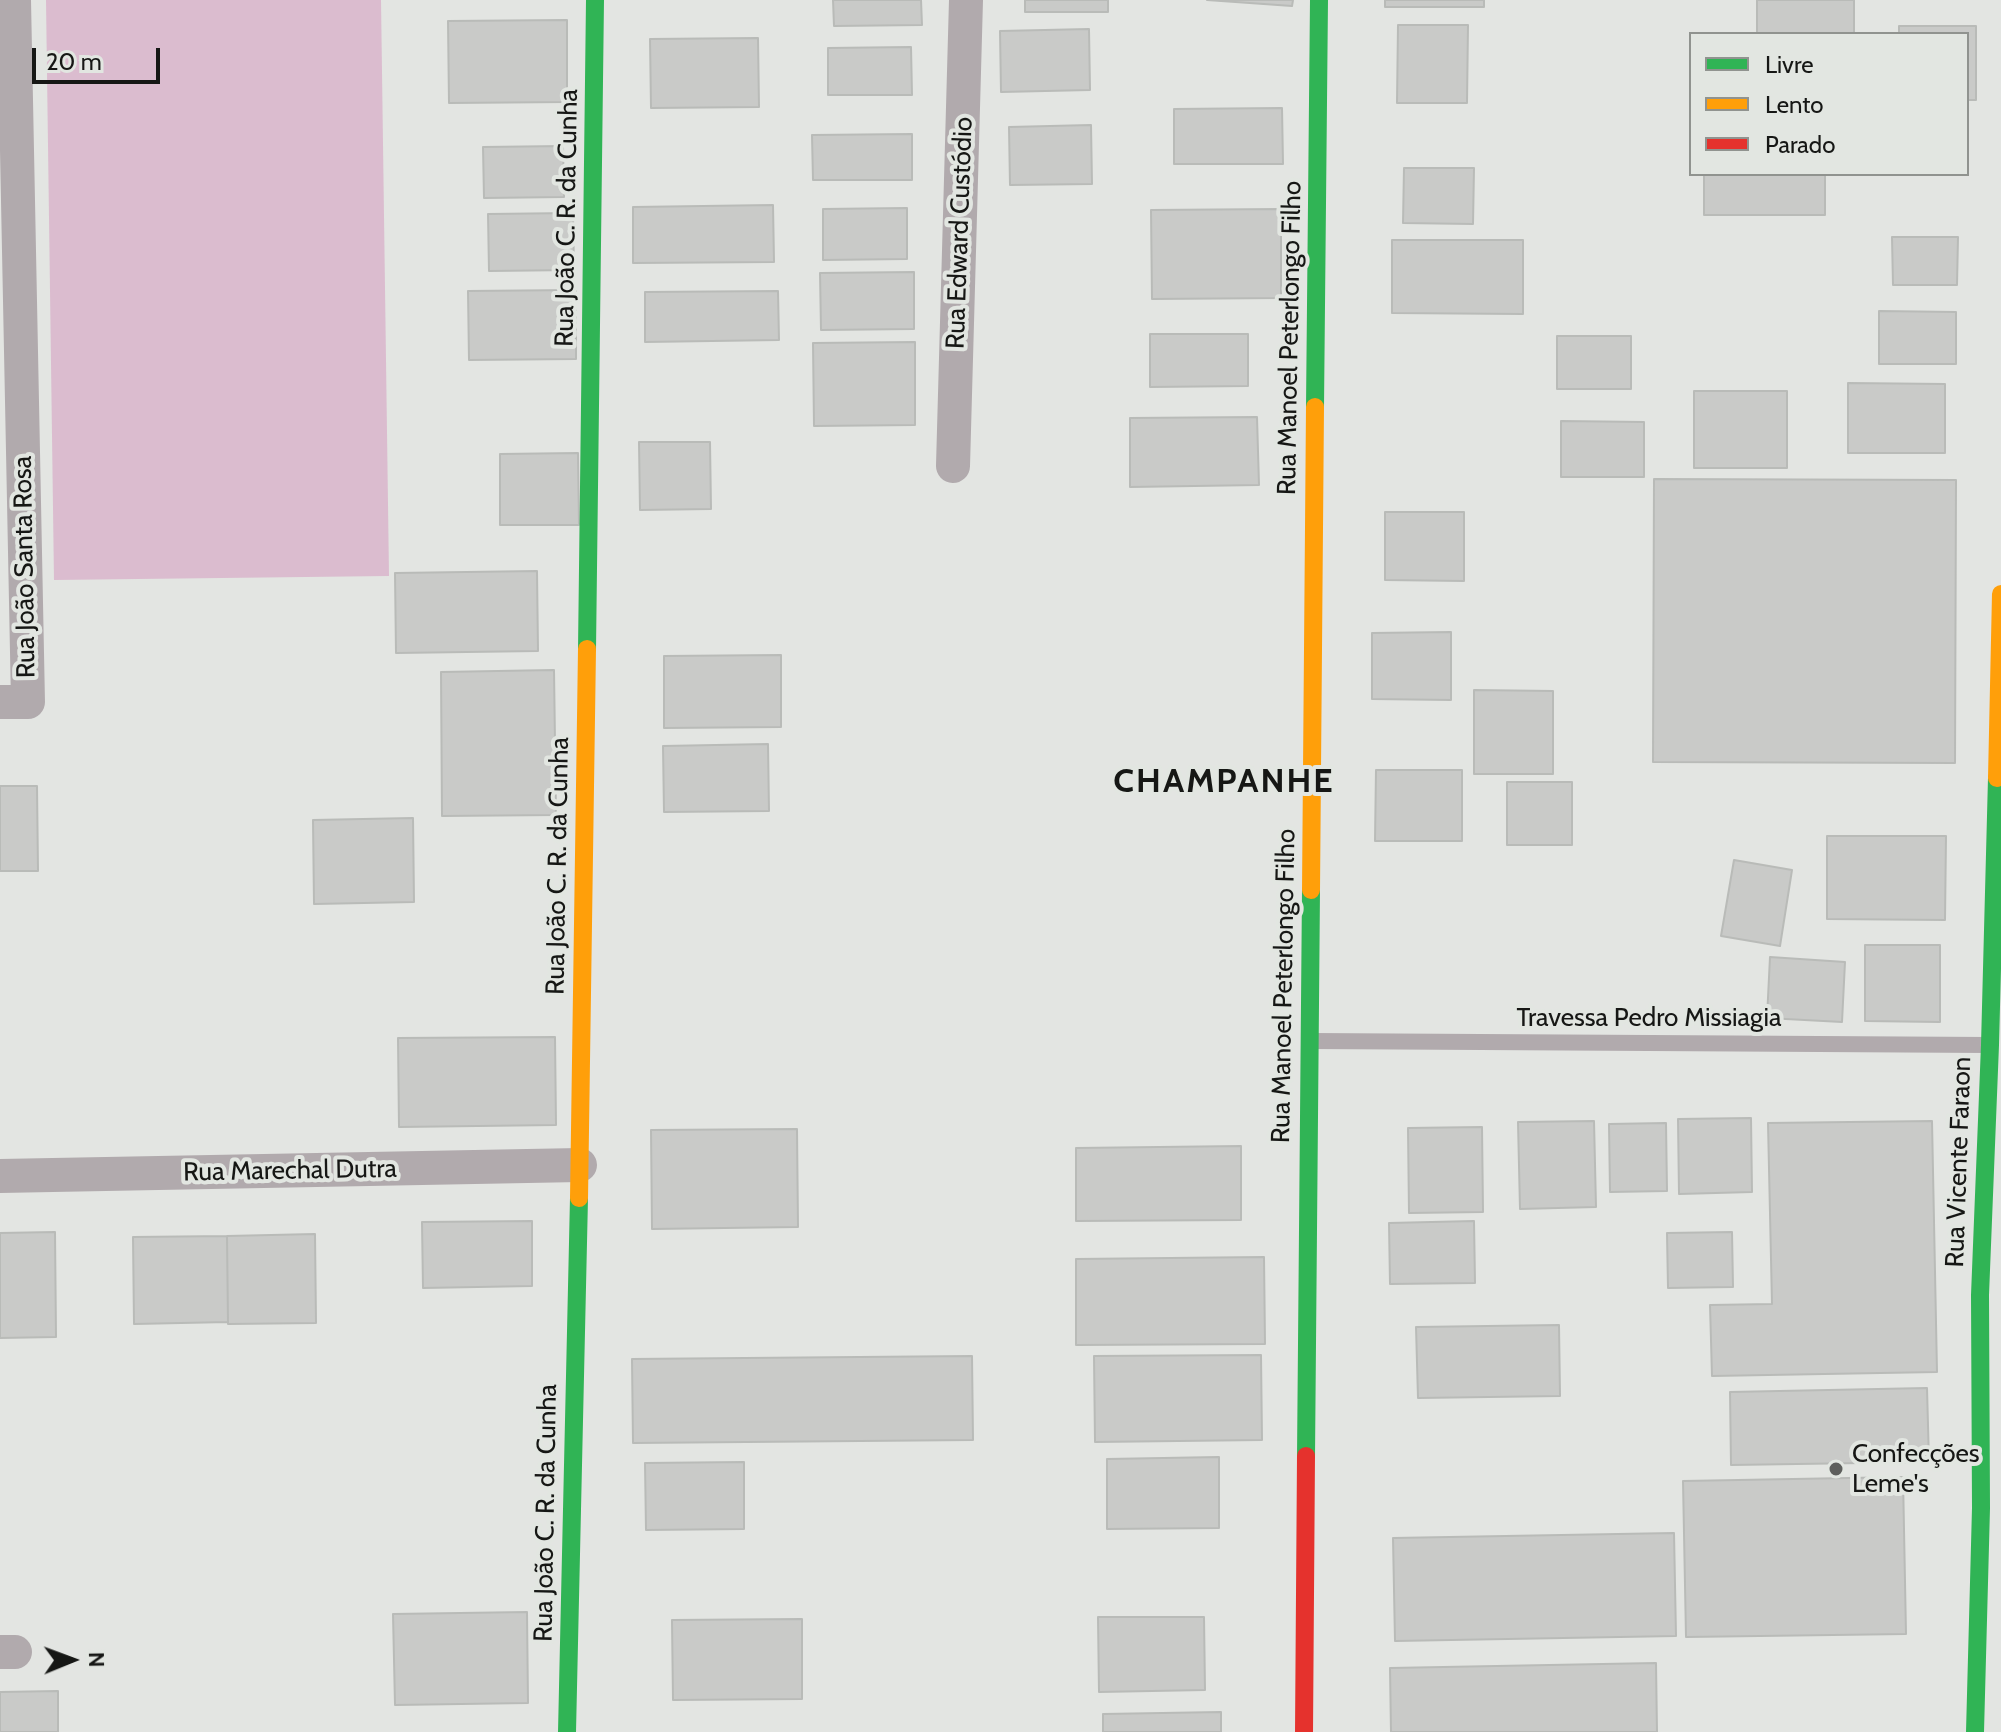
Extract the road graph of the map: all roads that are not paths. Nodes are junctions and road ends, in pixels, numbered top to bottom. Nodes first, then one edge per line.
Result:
1 (14, 0) edge
2 (595, 0) edge
3 (966, 0) edge
4 (1319, 0) edge
5 (9, 254) edge
6 (953, 466) dead end
7 (2001, 594) edge
8 (14, 702) edge
9 (1309, 1041) junction
10 (1990, 1045) junction
11 (580, 1165) junction
12 (0, 1176) edge
13 (2001, 1195) edge
14 (1983, 1206) junction
15 (567, 1732) edge
16 (1304, 1732) edge
17 (1975, 1732) edge

1 - 5 street, Rua João Santa Rosa
2 - 11 street, Rua João C. R. da Cunha
3 - 6 street, Rua Edward Custódio
4 - 9 street, Rua Manoel Peterlongo Filho
5 - 8 street, Rua João Santa Rosa
7 - 10 street, Rua Vicente Faraon
9 - 10 lane, Travessa Pedro Missiagia
9 - 16 street, Rua Manoel Peterlongo Filho
10 - 14 street, Rua Vicente Faraon
11 - 12 street, Rua Marechal Dutra
11 - 15 street, Rua João C. R. da Cunha
13 - 14 lane
14 - 17 street, Rua Vicente Faraon

